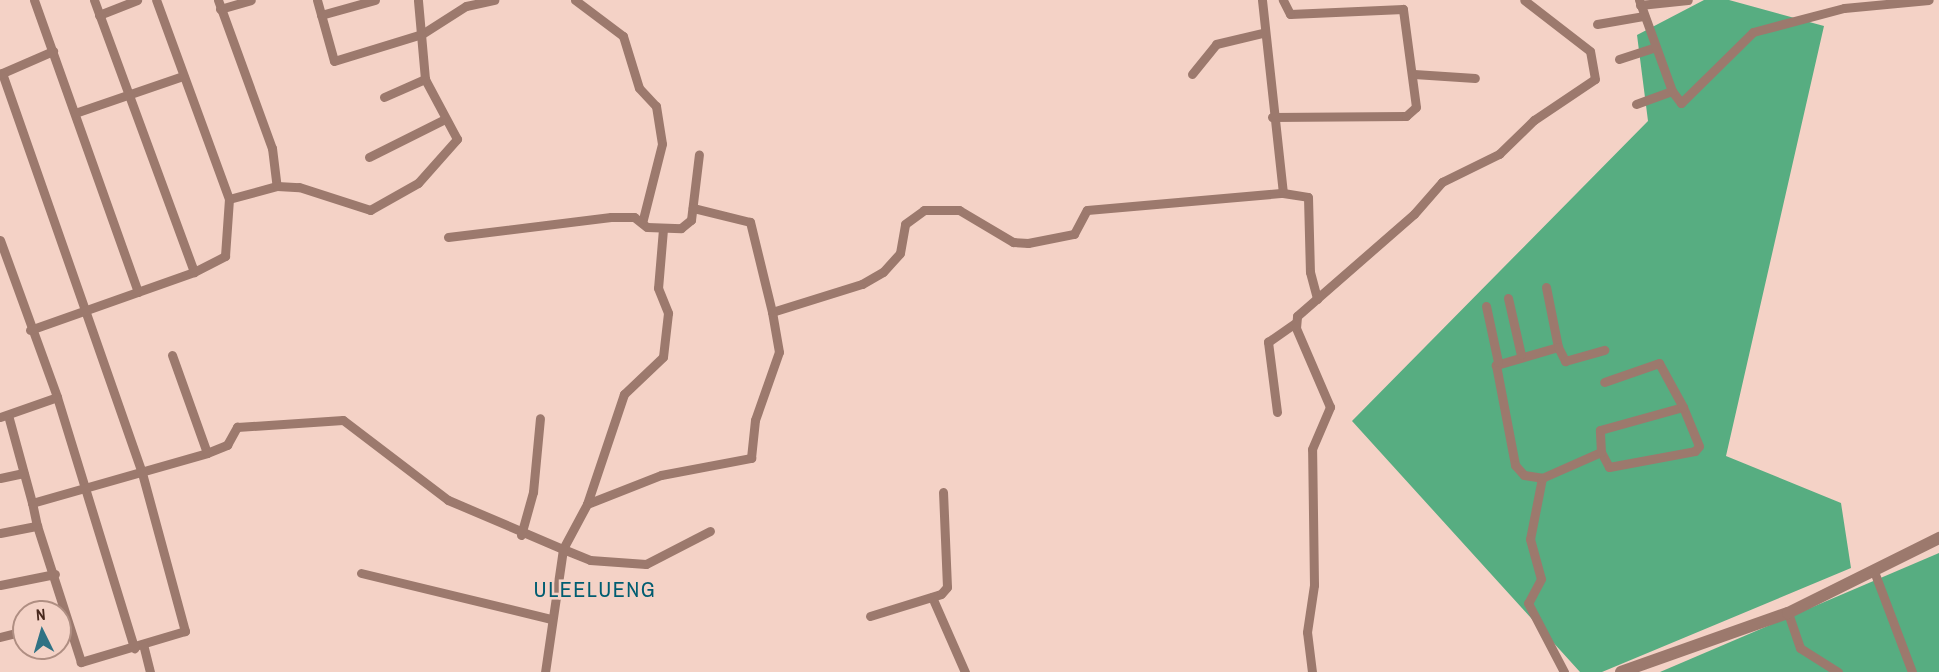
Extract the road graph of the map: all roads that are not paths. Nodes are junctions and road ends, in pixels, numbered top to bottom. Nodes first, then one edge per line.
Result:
1 (34, 0) edge
2 (94, 0) edge
3 (137, 0) edge
4 (156, 0) edge
5 (251, 0) edge
6 (317, 0) edge
7 (373, 0) edge
8 (418, 0) edge
9 (494, 0) edge
10 (575, 0) edge
11 (1262, 0) edge
12 (1283, 0) edge
13 (1524, 0) edge
14 (1688, 0) edge
15 (1929, 0) edge
16 (1640, 3) edge
17 (219, 4) edge
18 (99, 15) junction
19 (321, 15) junction
20 (1644, 16) junction
21 (1598, 24) dead end
22 (1262, 33) junction
23 (422, 34) junction
24 (1655, 47) junction
25 (53, 51) junction
26 (1619, 59) dead end
27 (1, 74) edge
28 (1192, 74) dead end
29 (1414, 74) junction
30 (183, 76) junction
31 (1474, 78) dead end
32 (424, 79) junction
33 (1672, 91) junction
34 (126, 95) junction
35 (384, 97) dead end
36 (1636, 104) dead end
37 (75, 112) junction
38 (1272, 117) junction
39 (445, 119) junction
40 (699, 154) dead end
41 (369, 157) dead end
42 (277, 186) junction
43 (1283, 192) junction
44 (229, 199) junction
45 (693, 208) junction
46 (642, 223) junction
47 (663, 229) junction
48 (448, 237) dead end
49 (0, 240) edge
50 (194, 272) junction
51 (1546, 287) dead end
52 (138, 292) junction
53 (1508, 298) dead end
54 (1317, 299) junction
55 (1486, 306) dead end
56 (85, 311) junction
57 (772, 312) junction
58 (1295, 323) junction
59 (30, 330) junction
60 (1558, 347) junction
61 (1604, 350) dead end
62 (1521, 355) junction
63 (172, 356) dead end
64 (1498, 362) junction
65 (1604, 382) dead end
66 (57, 398) junction
67 (1683, 407) junction
68 (1277, 412) dead end
69 (4, 416) edge
70 (540, 418) dead end
71 (1602, 452) junction
72 (207, 453) junction
73 (23, 473) junction
74 (142, 473) junction
75 (0, 478) edge
76 (1542, 478) junction
77 (86, 489) junction
78 (944, 492) dead end
79 (32, 503) junction
80 (587, 504) junction
81 (37, 526) junction
82 (710, 531) dead end
83 (0, 533) edge
84 (521, 535) junction
85 (1939, 538) edge
86 (563, 549) junction
87 (361, 573) dead end
88 (55, 574) junction
89 (1875, 574) junction
90 (0, 585) edge
91 (932, 597) junction
92 (60, 600) edge
93 (1788, 613) junction
94 (870, 616) dead end
95 (551, 619) junction
96 (72, 639) edge
97 (139, 646) junction
98 (150, 672) edge
99 (545, 672) edge
100 (965, 672) edge
101 (1312, 672) edge
102 (1564, 672) edge
103 (1621, 672) edge
104 (1838, 672) edge
105 (1912, 672) edge

1 - 25 street
2 - 18 street
3 - 18 street
4 - 30 street
5 - 17 street
6 - 19 street
7 - 19 street
8 - 23 street
9 - 23 street
10 - 46 street
11 - 22 street
12 - 29 street
13 - 54 street
14 - 16 street
15 - 33 street
16 - 20 street
17 - 42 street
18 - 34 street
19 - 23 street
20 - 21 street
20 - 24 street
22 - 28 street
22 - 38 street
23 - 32 street
24 - 26 street
24 - 33 street
25 - 27 street
25 - 37 street
27 - 56 street
29 - 31 street
29 - 38 street
30 - 34 street
30 - 44 street
32 - 35 street
32 - 39 street
33 - 36 street
34 - 37 street
34 - 50 street
37 - 52 street
38 - 43 street
39 - 41 street
39 - 42 street
40 - 45 street
42 - 44 street
43 - 54 street
43 - 57 street
44 - 50 street
45 - 47 street
45 - 57 street
46 - 47 street
46 - 48 street
47 - 80 street
49 - 59 street
50 - 52 street
51 - 60 street
52 - 56 street
53 - 62 street
54 - 58 street
55 - 64 street
56 - 59 street
56 - 74 street
57 - 80 street
58 - 68 street
58 - 101 street
59 - 66 street
60 - 61 street
60 - 62 street
62 - 64 street
63 - 72 street
64 - 76 street
65 - 67 street
66 - 69 street
66 - 77 street
67 - 71 street
67 - 71 street
69 - 73 street
70 - 84 street
71 - 76 street
72 - 74 street
72 - 84 street
73 - 75 street
73 - 79 street
74 - 77 street
74 - 97 street
76 - 102 street
77 - 79 street
77 - 97 street
78 - 91 street
79 - 81 street
80 - 86 street
81 - 83 street
81 - 88 street
82 - 86 street
84 - 86 street
85 - 89 street
86 - 95 street
87 - 95 street
88 - 90 street
88 - 92 street
89 - 93 street
89 - 105 street
91 - 94 street
91 - 100 street
93 - 103 street
93 - 104 street
95 - 99 street
96 - 97 street
97 - 98 street

